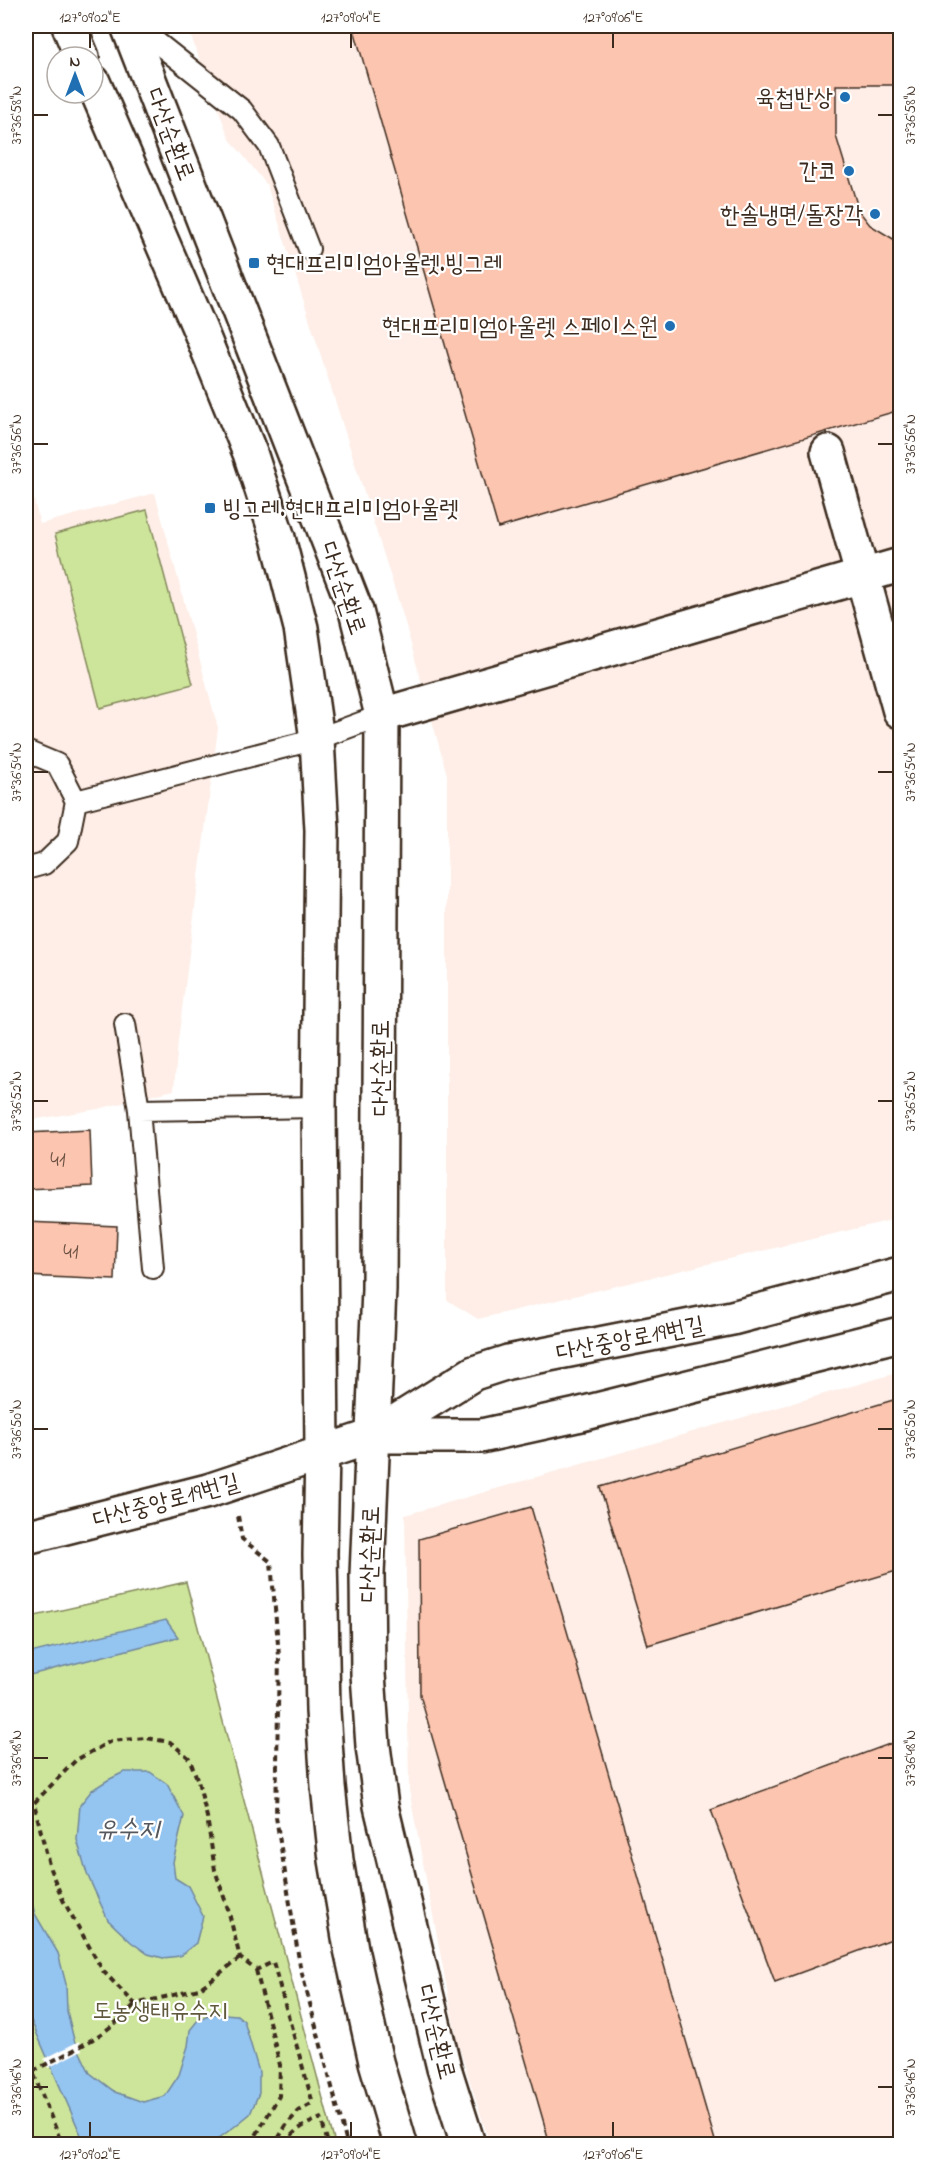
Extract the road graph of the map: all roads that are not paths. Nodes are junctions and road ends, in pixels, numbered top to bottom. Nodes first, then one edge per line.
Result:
1 (69, 26) edge
2 (128, 26) edge
3 (136, 26) edge
4 (77, 45) edge
5 (103, 105) edge
6 (309, 249) dead end
7 (828, 452) dead end
8 (900, 565) edge
9 (863, 577) junction
10 (900, 711) edge
11 (382, 715) junction
12 (317, 739) junction
13 (26, 752) edge
14 (76, 801) junction
15 (26, 869) edge
16 (125, 1024) dead end
17 (319, 1107) junction
18 (139, 1110) junction
19 (153, 1268) dead end
20 (900, 1274) edge
21 (900, 1334) edge
22 (373, 1436) junction
23 (321, 1452) junction
24 (26, 1537) edge
25 (400, 2145) edge
26 (468, 2145) edge

1 - 4 street
2 - 11 street, 다산순환로
3 - 6 lane
5 - 12 street, 다산순환로
7 - 9 street
8 - 9 street
9 - 10 street
9 - 11 street
11 - 12 lane
11 - 22 street, 다산순환로
12 - 14 lane
12 - 17 street, 다산순환로
13 - 14 lane
14 - 15 lane
16 - 18 lane
17 - 18 lane
17 - 23 street, 다산순환로
18 - 19 lane
20 - 22 street, 다산중앙로19번길
21 - 22 street, 다산중앙로19번길
22 - 23 street, 다산중앙로19번길
22 - 26 street, 다산순환로
23 - 24 street, 다산중앙로19번길
23 - 25 street, 다산순환로

